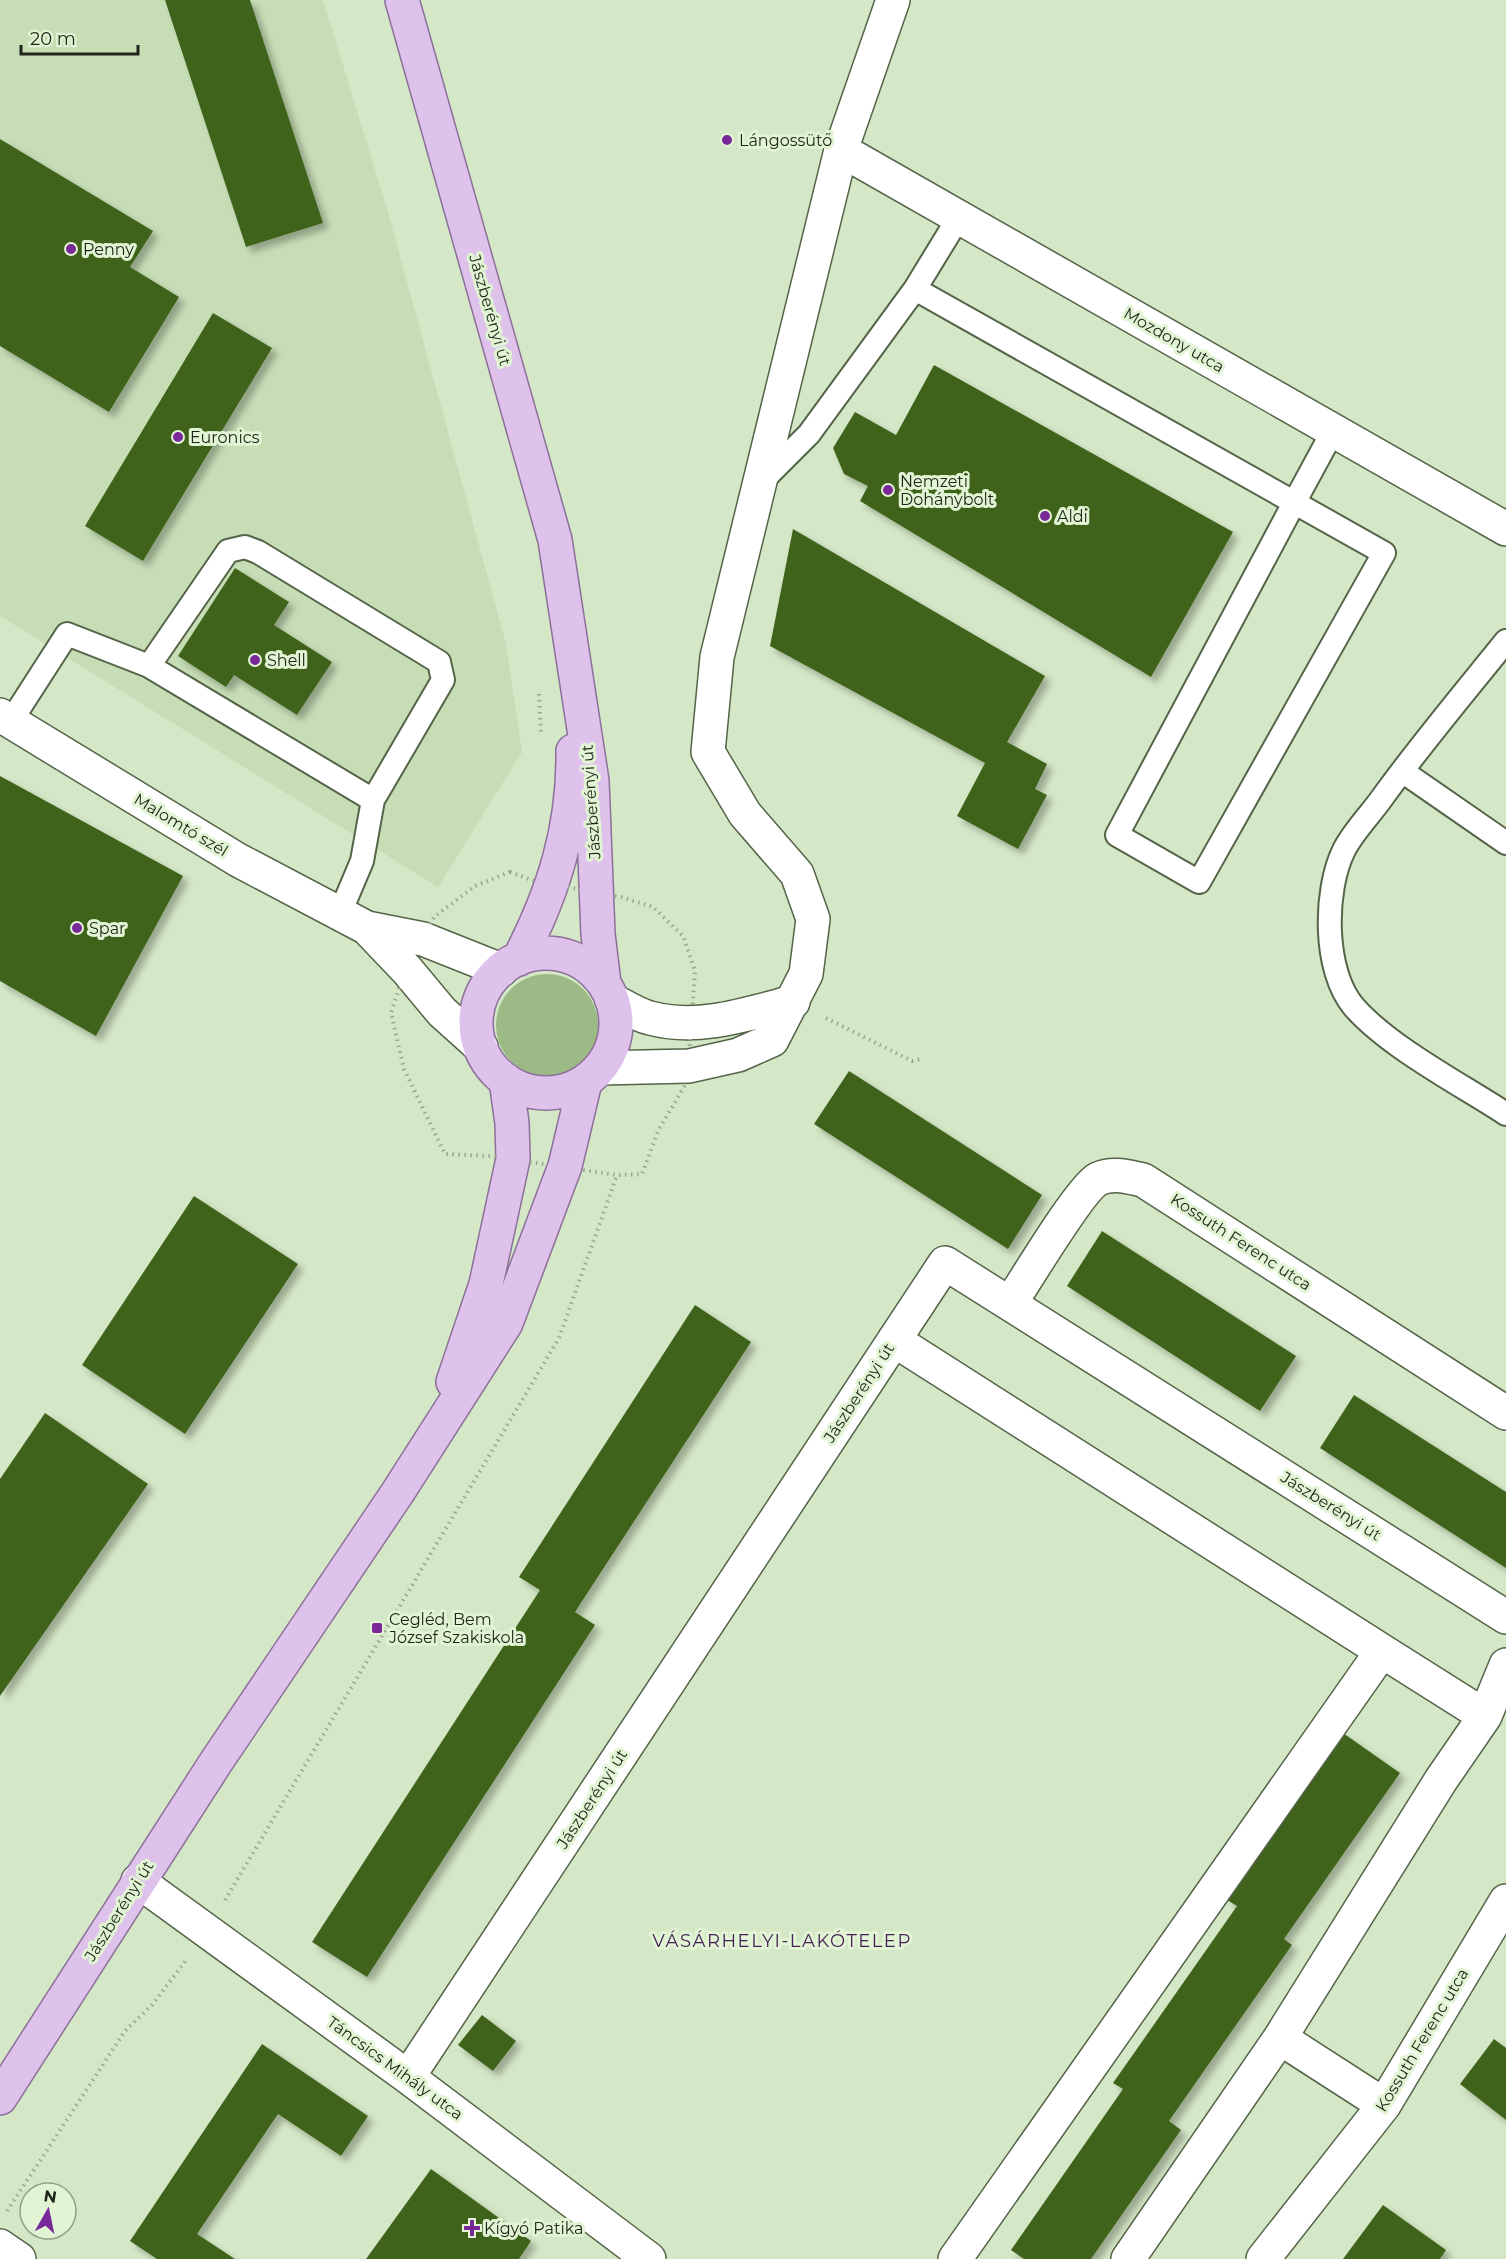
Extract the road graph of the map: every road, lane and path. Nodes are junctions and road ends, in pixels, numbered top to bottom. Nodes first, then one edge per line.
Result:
1 (402, 0) edge
2 (893, 0) edge
3 (841, 150) junction
4 (959, 217) junction
5 (915, 289) junction
6 (1333, 431) junction
7 (760, 483) junction
8 (1294, 503) junction
9 (1506, 529) edge
10 (570, 621) junction
11 (1506, 641) edge
12 (149, 666) junction
13 (538, 689) dead end
14 (5, 718) edge
15 (541, 745) dead end
16 (1402, 771) junction
17 (373, 800) junction
18 (1506, 843) edge
19 (516, 865) dead end
20 (510, 872) junction
21 (537, 882) dead end
22 (621, 897) dead end
23 (434, 917) dead end
24 (354, 921) junction
25 (510, 964) junction
26 (608, 992) junction
27 (397, 995) dead end
28 (695, 1002) dead end
29 (793, 1002) junction
30 (481, 1047) junction
31 (921, 1059) dead end
32 (592, 1075) junction
33 (506, 1080) junction
34 (687, 1082) dead end
35 (1506, 1114) edge
36 (490, 1156) dead end
37 (589, 1169) dead end
38 (617, 1176) junction
39 (1010, 1304) junction
40 (894, 1340) junction
41 (1506, 1413) edge
42 (439, 1425) junction
43 (1506, 1617) edge
44 (1382, 1651) junction
45 (1506, 1665) edge
46 (1485, 1716) junction
47 (138, 1881) junction
48 (1506, 1901) edge
49 (207, 1931) junction
50 (1280, 2038) junction
51 (408, 2078) junction
52 (0, 2098) edge
53 (1384, 2105) junction
54 (6, 2212) dead end
55 (0, 2246) edge
56 (19, 2259) edge
57 (649, 2259) edge
58 (955, 2259) edge
59 (1128, 2259) edge
60 (1263, 2259) edge

1 - 10 main road, Jászberényi út
2 - 3 street
3 - 4 street, Mozdony utca
3 - 7 street
4 - 5 lane
4 - 6 street, Mozdony utca
5 - 7 lane
5 - 8 lane
6 - 8 lane
6 - 9 street, Mozdony utca
7 - 29 street
8 - 8 lane
10 - 25 main road, Jászberényi út
10 - 26 main road, Jászberényi út
11 - 16 lane
12 - 14 lane
12 - 17 lane
12 - 17 lane
13 - 15 path
14 - 24 street, Malomtó szél
16 - 18 lane
16 - 35 lane
17 - 24 lane
19 - 20 path
20 - 21 path
20 - 23 path
22 - 28 path
24 - 25 street, Malomtó szél
24 - 30 street, Malomtó szél
25 - 26 main road
25 - 30 main road
26 - 29 street
26 - 32 main road
27 - 36 path
29 - 31 path
29 - 32 street
30 - 33 main road
32 - 33 main road
32 - 42 main road, Jászberényi út
33 - 42 main road, Jászberényi út
34 - 38 path
37 - 38 path
38 - 49 path
39 - 40 street, Jászberényi út
39 - 41 street, Kossuth Ferenc utca
39 - 43 street, Jászberényi út
40 - 44 street
40 - 51 street, Jászberényi út
42 - 47 main road, Jászberényi út
44 - 46 street
44 - 58 street
45 - 46 street
46 - 50 street
47 - 49 street, Táncsics Mihály utca
47 - 52 main road, Jászberényi út
48 - 53 street, Kossuth Ferenc utca
49 - 51 street, Táncsics Mihály utca
49 - 54 path
50 - 53 street
50 - 59 street
51 - 57 street, Táncsics Mihály utca
53 - 60 street, Kossuth Ferenc utca
55 - 56 street

